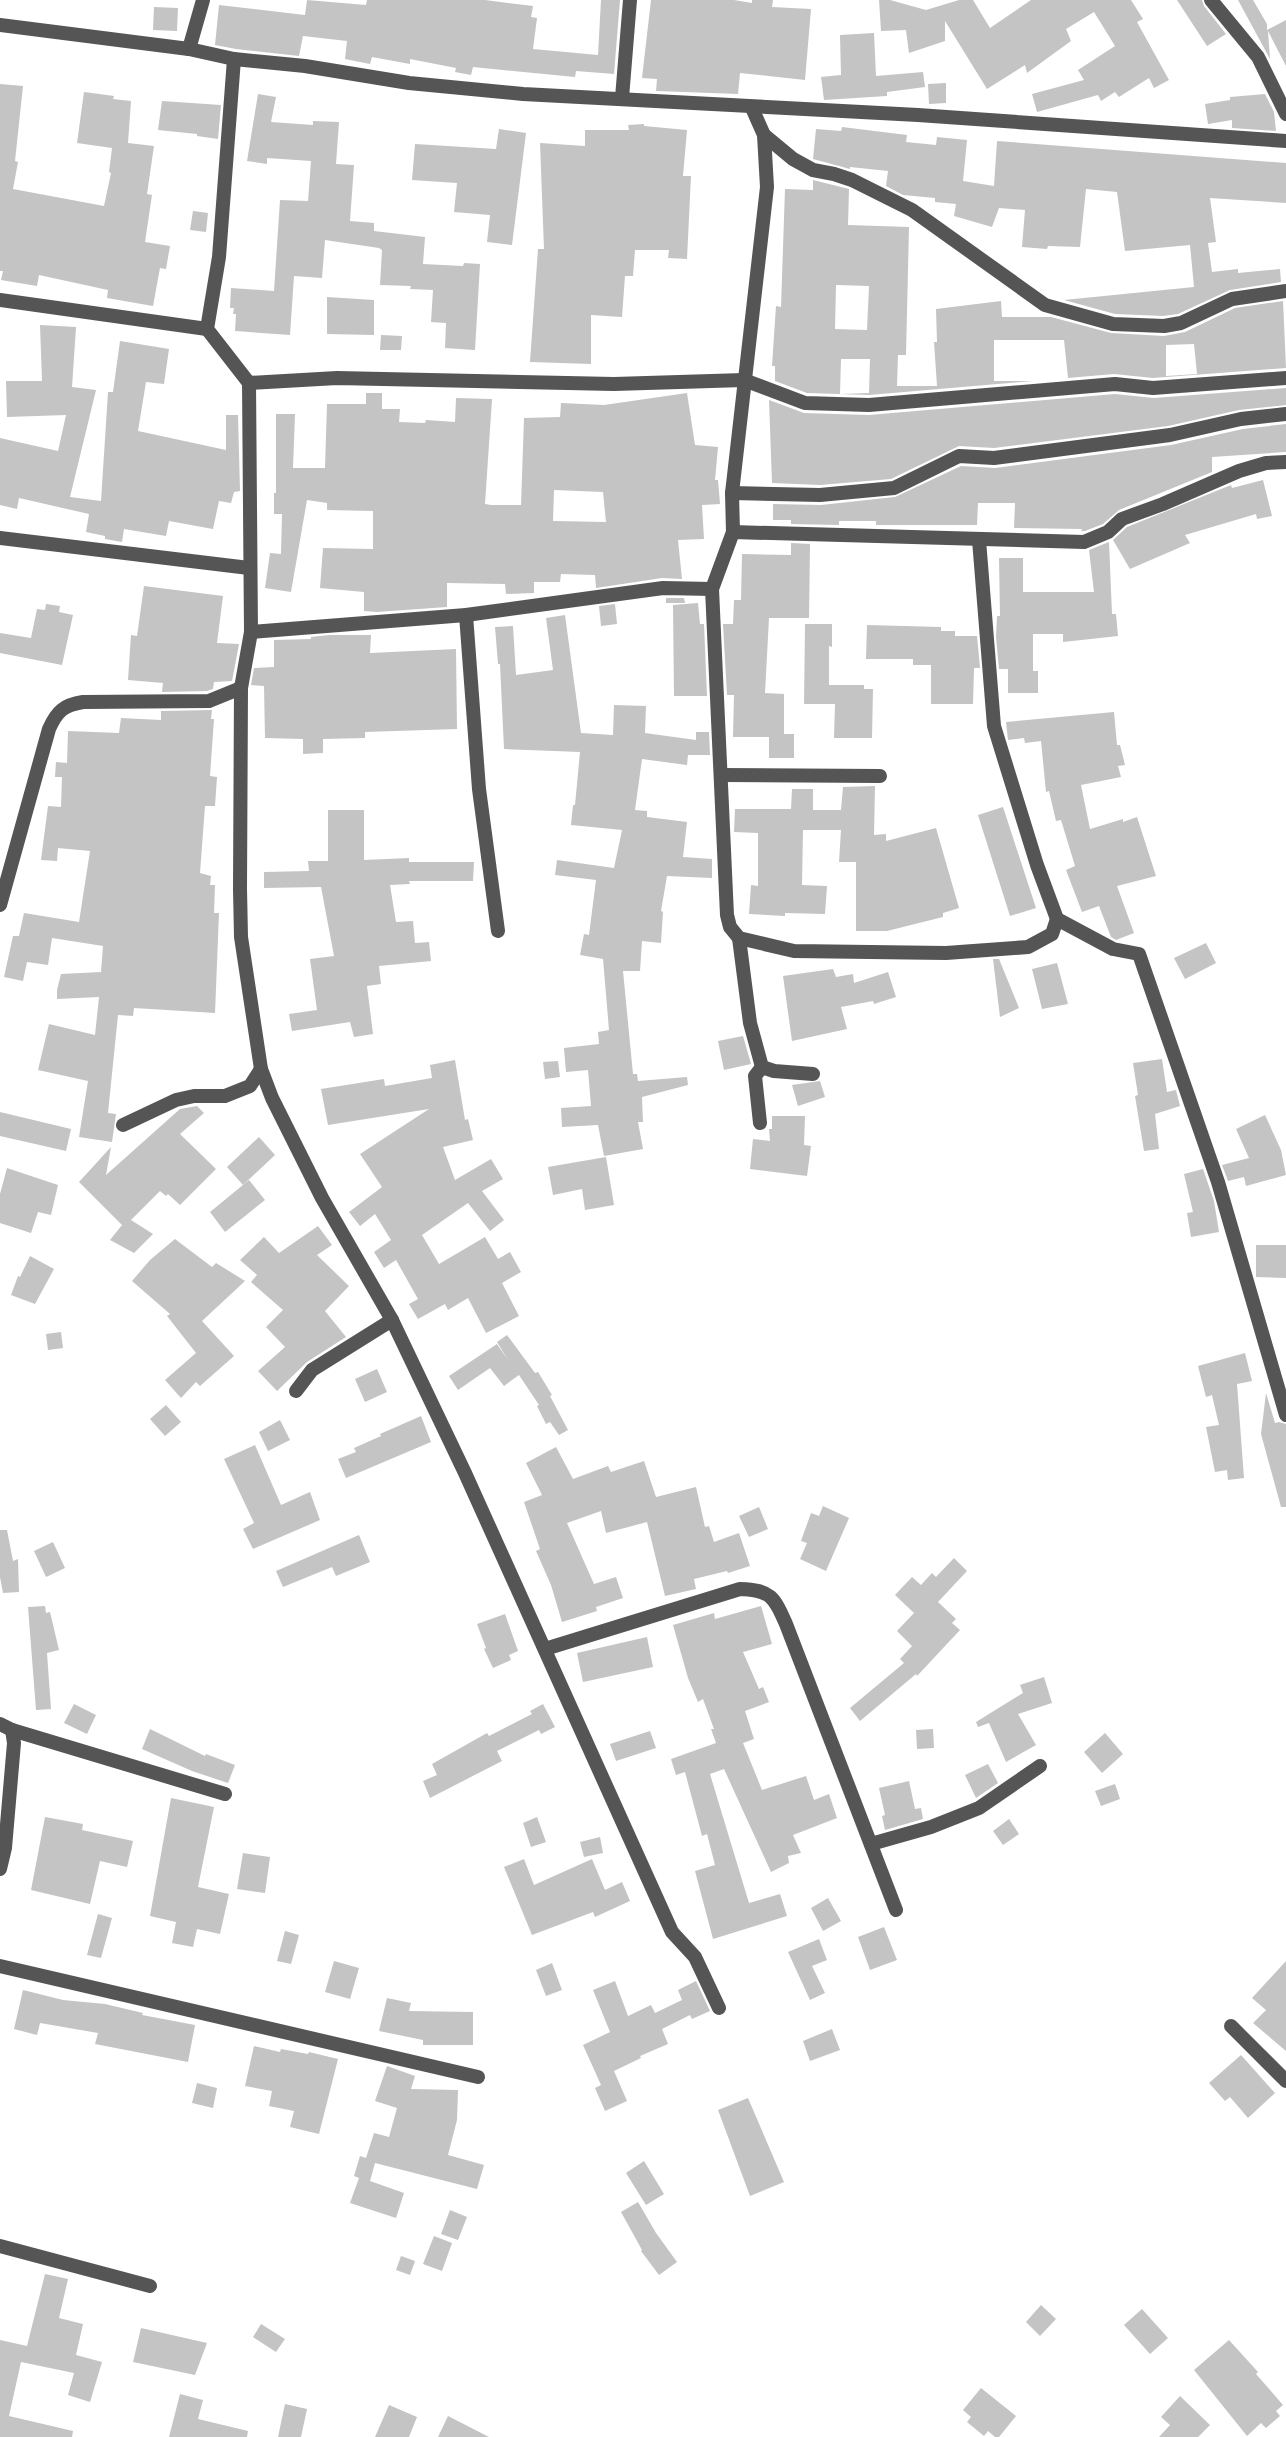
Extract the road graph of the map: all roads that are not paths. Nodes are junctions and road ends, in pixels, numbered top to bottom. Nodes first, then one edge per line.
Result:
1 (203, 0) edge
2 (631, 0) edge
3 (1211, 0) edge
4 (0, 25) edge
5 (189, 49) junction
6 (234, 59) junction
7 (622, 99) junction
8 (752, 108) junction
9 (1286, 114) edge
10 (764, 135) junction
11 (1286, 141) edge
12 (1286, 291) edge
13 (0, 300) edge
14 (207, 329) junction
15 (1286, 378) edge
16 (744, 380) junction
17 (249, 383) junction
18 (1286, 414) edge
19 (1286, 462) edge
20 (732, 494) junction
21 (733, 532) junction
22 (0, 538) edge
23 (979, 540) junction
24 (249, 568) junction
25 (712, 589) junction
26 (466, 615) junction
27 (251, 632) junction
28 (241, 688) junction
29 (721, 775) junction
30 (880, 776) dead end
31 (0, 905) edge
32 (1057, 919) junction
33 (498, 931) dead end
34 (739, 939) junction
35 (762, 1068) junction
36 (261, 1069) junction
37 (813, 1074) dead end
38 (760, 1123) dead end
39 (123, 1125) dead end
40 (392, 1320) junction
41 (296, 1391) dead end
42 (1286, 1415) edge
43 (545, 1648) junction
44 (6, 1727) edge
45 (1040, 1766) dead end
46 (225, 1794) dead end
47 (871, 1844) junction
48 (0, 1869) edge
49 (896, 1910) dead end
50 (0, 1966) edge
51 (719, 2008) dead end
52 (1231, 2026) dead end
53 (478, 2077) dead end
54 (1286, 2081) edge
55 (0, 2246) edge
56 (150, 2286) dead end

1 - 5 street
2 - 7 street
3 - 9 street
4 - 5 street
5 - 6 street
6 - 7 street
6 - 14 street
7 - 8 street
8 - 10 street
8 - 11 street
10 - 12 street
10 - 16 street
13 - 14 street
14 - 17 street
15 - 16 street
16 - 17 street
16 - 20 street
17 - 24 street
18 - 20 street
19 - 23 street
20 - 21 street
21 - 23 street
21 - 25 street
22 - 24 street
23 - 32 street
24 - 27 street
25 - 26 street
25 - 29 street
26 - 27 street
26 - 33 street
27 - 28 street
28 - 31 street
28 - 36 street
29 - 30 street
29 - 34 street
32 - 34 street
32 - 42 street
34 - 35 street
35 - 37 street
35 - 38 street
36 - 39 street
36 - 40 street
40 - 41 street
40 - 43 street
43 - 47 street
43 - 51 street
44 - 46 street
44 - 48 street
45 - 47 street
47 - 49 street
50 - 53 street
52 - 54 street
55 - 56 street

